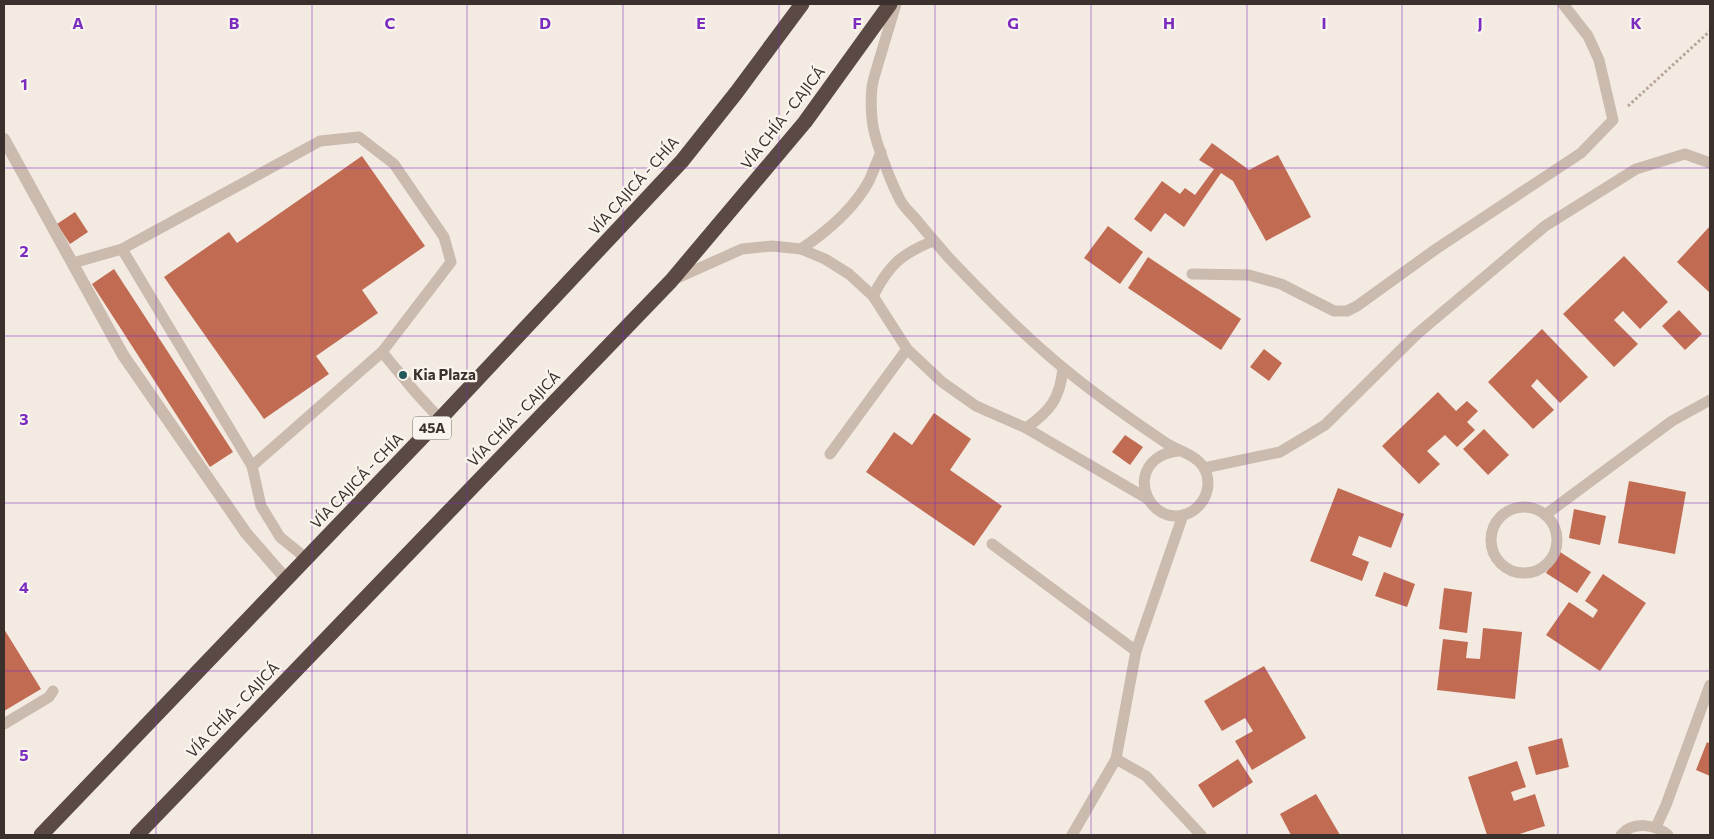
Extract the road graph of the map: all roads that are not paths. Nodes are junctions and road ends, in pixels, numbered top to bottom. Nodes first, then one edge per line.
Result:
1 (802, 4) edge
2 (890, 4) edge
3 (896, 4) edge
4 (1563, 4) edge
5 (4, 138) edge
6 (881, 152) junction
7 (1710, 163) edge
8 (934, 241) junction
9 (122, 249) junction
10 (801, 250) junction
11 (72, 263) junction
12 (1192, 274) dead end
13 (670, 281) junction
14 (873, 296) junction
15 (907, 349) junction
16 (382, 352) junction
17 (1063, 368) junction
18 (1710, 400) edge
19 (440, 419) junction
20 (1026, 428) junction
21 (1178, 451) junction
22 (830, 454) dead end
23 (252, 466) junction
24 (1204, 468) junction
25 (1148, 500) junction
26 (1183, 515) junction
27 (1545, 515) junction
28 (992, 544) dead end
29 (307, 559) junction
30 (286, 579) junction
31 (1136, 651) junction
32 (1710, 685) edge
33 (53, 691) dead end
34 (4, 724) edge
35 (1116, 759) junction
36 (1656, 827) junction
37 (40, 835) edge
38 (137, 835) edge
39 (1072, 835) edge
40 (1201, 835) edge
41 (1621, 835) edge
42 (1668, 835) edge

1 - 19 highway, VÍA CAJICÁ - CHÍA / 45A
2 - 13 highway, VÍA CHÍA - CAJICÁ
3 - 6 lane
4 - 12 lane
5 - 11 street
6 - 8 lane
6 - 10 lane
7 - 24 lane
8 - 14 lane
8 - 17 lane
9 - 11 lane
9 - 16 lane
9 - 23 lane
10 - 13 lane
10 - 14 lane
11 - 30 street
13 - 38 highway, VÍA CHÍA - CAJICÁ
14 - 15 lane
15 - 20 lane
15 - 22 lane
16 - 19 lane
16 - 23 lane
17 - 20 lane
17 - 21 lane
18 - 27 lane
19 - 29 highway, VÍA CAJICÁ - CHÍA / 45A
20 - 25 lane
21 - 24 lane
21 - 25 lane
23 - 29 lane
24 - 26 lane
25 - 26 lane
26 - 31 lane
27 - 27 lane
28 - 31 lane
29 - 30 highway, VÍA CAJICÁ - CHÍA / 45A
30 - 37 highway, VÍA CAJICÁ - CHÍA / 45A
31 - 35 lane
32 - 36 lane
33 - 34 lane
35 - 39 lane
35 - 40 lane
36 - 41 lane
36 - 42 lane

